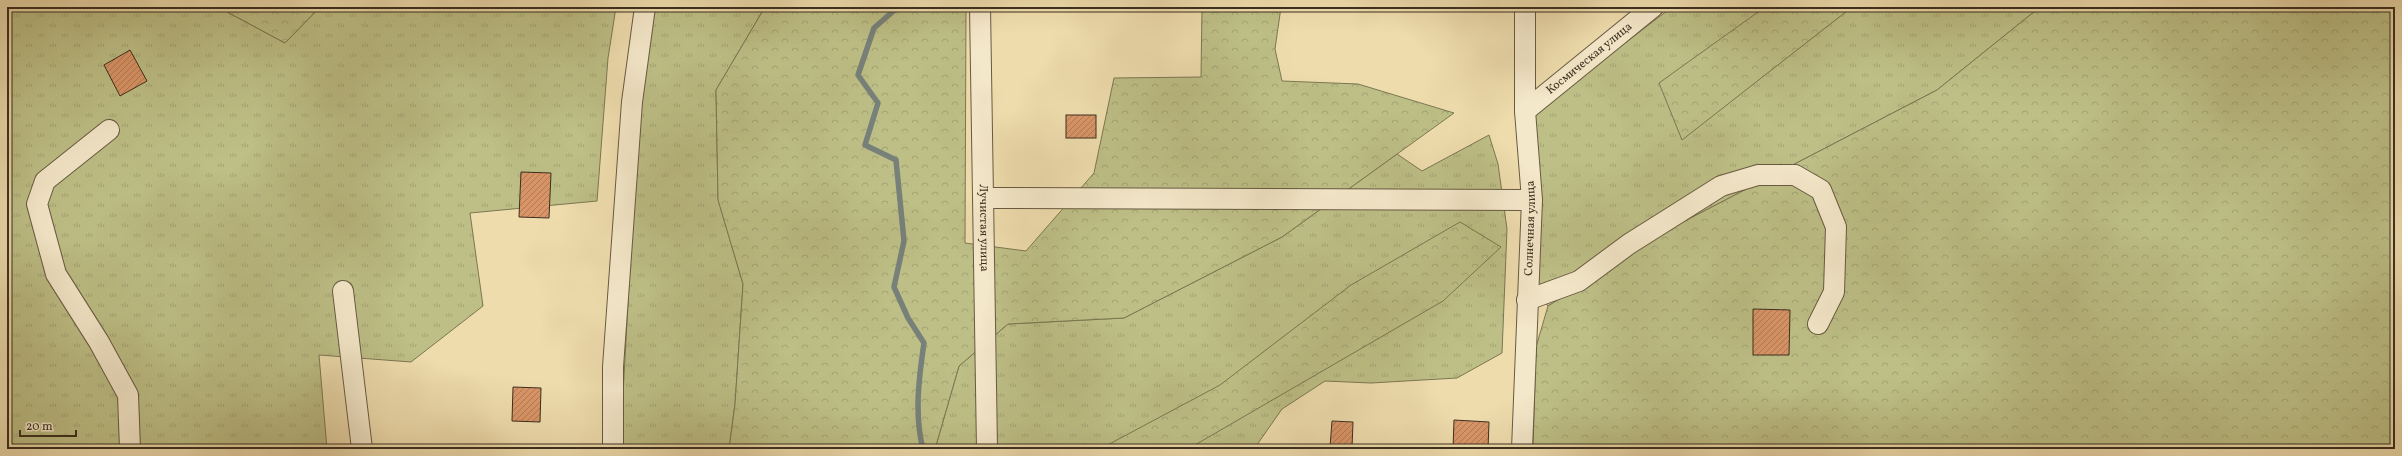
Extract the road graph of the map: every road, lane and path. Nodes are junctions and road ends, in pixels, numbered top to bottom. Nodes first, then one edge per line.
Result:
1 (645, 7) edge
2 (980, 7) edge
3 (1525, 7) edge
4 (1653, 7) edge
5 (1526, 111) junction
6 (109, 130) dead end
7 (984, 198) junction
8 (1532, 200) junction
9 (343, 292) dead end
10 (1528, 300) junction
11 (1818, 324) dead end
12 (130, 449) edge
13 (362, 449) edge
14 (612, 449) edge
15 (987, 449) edge
16 (1522, 449) edge

1 - 14 street
2 - 7 street, Лучистая улица
3 - 5 street, Солнечная улица
4 - 5 street, Космическая улица
5 - 8 street, Солнечная улица
6 - 12 street
7 - 8 street
7 - 15 street, Лучистая улица
8 - 10 street, Солнечная улица
9 - 13 street
10 - 11 street
10 - 16 street, Солнечная улица

